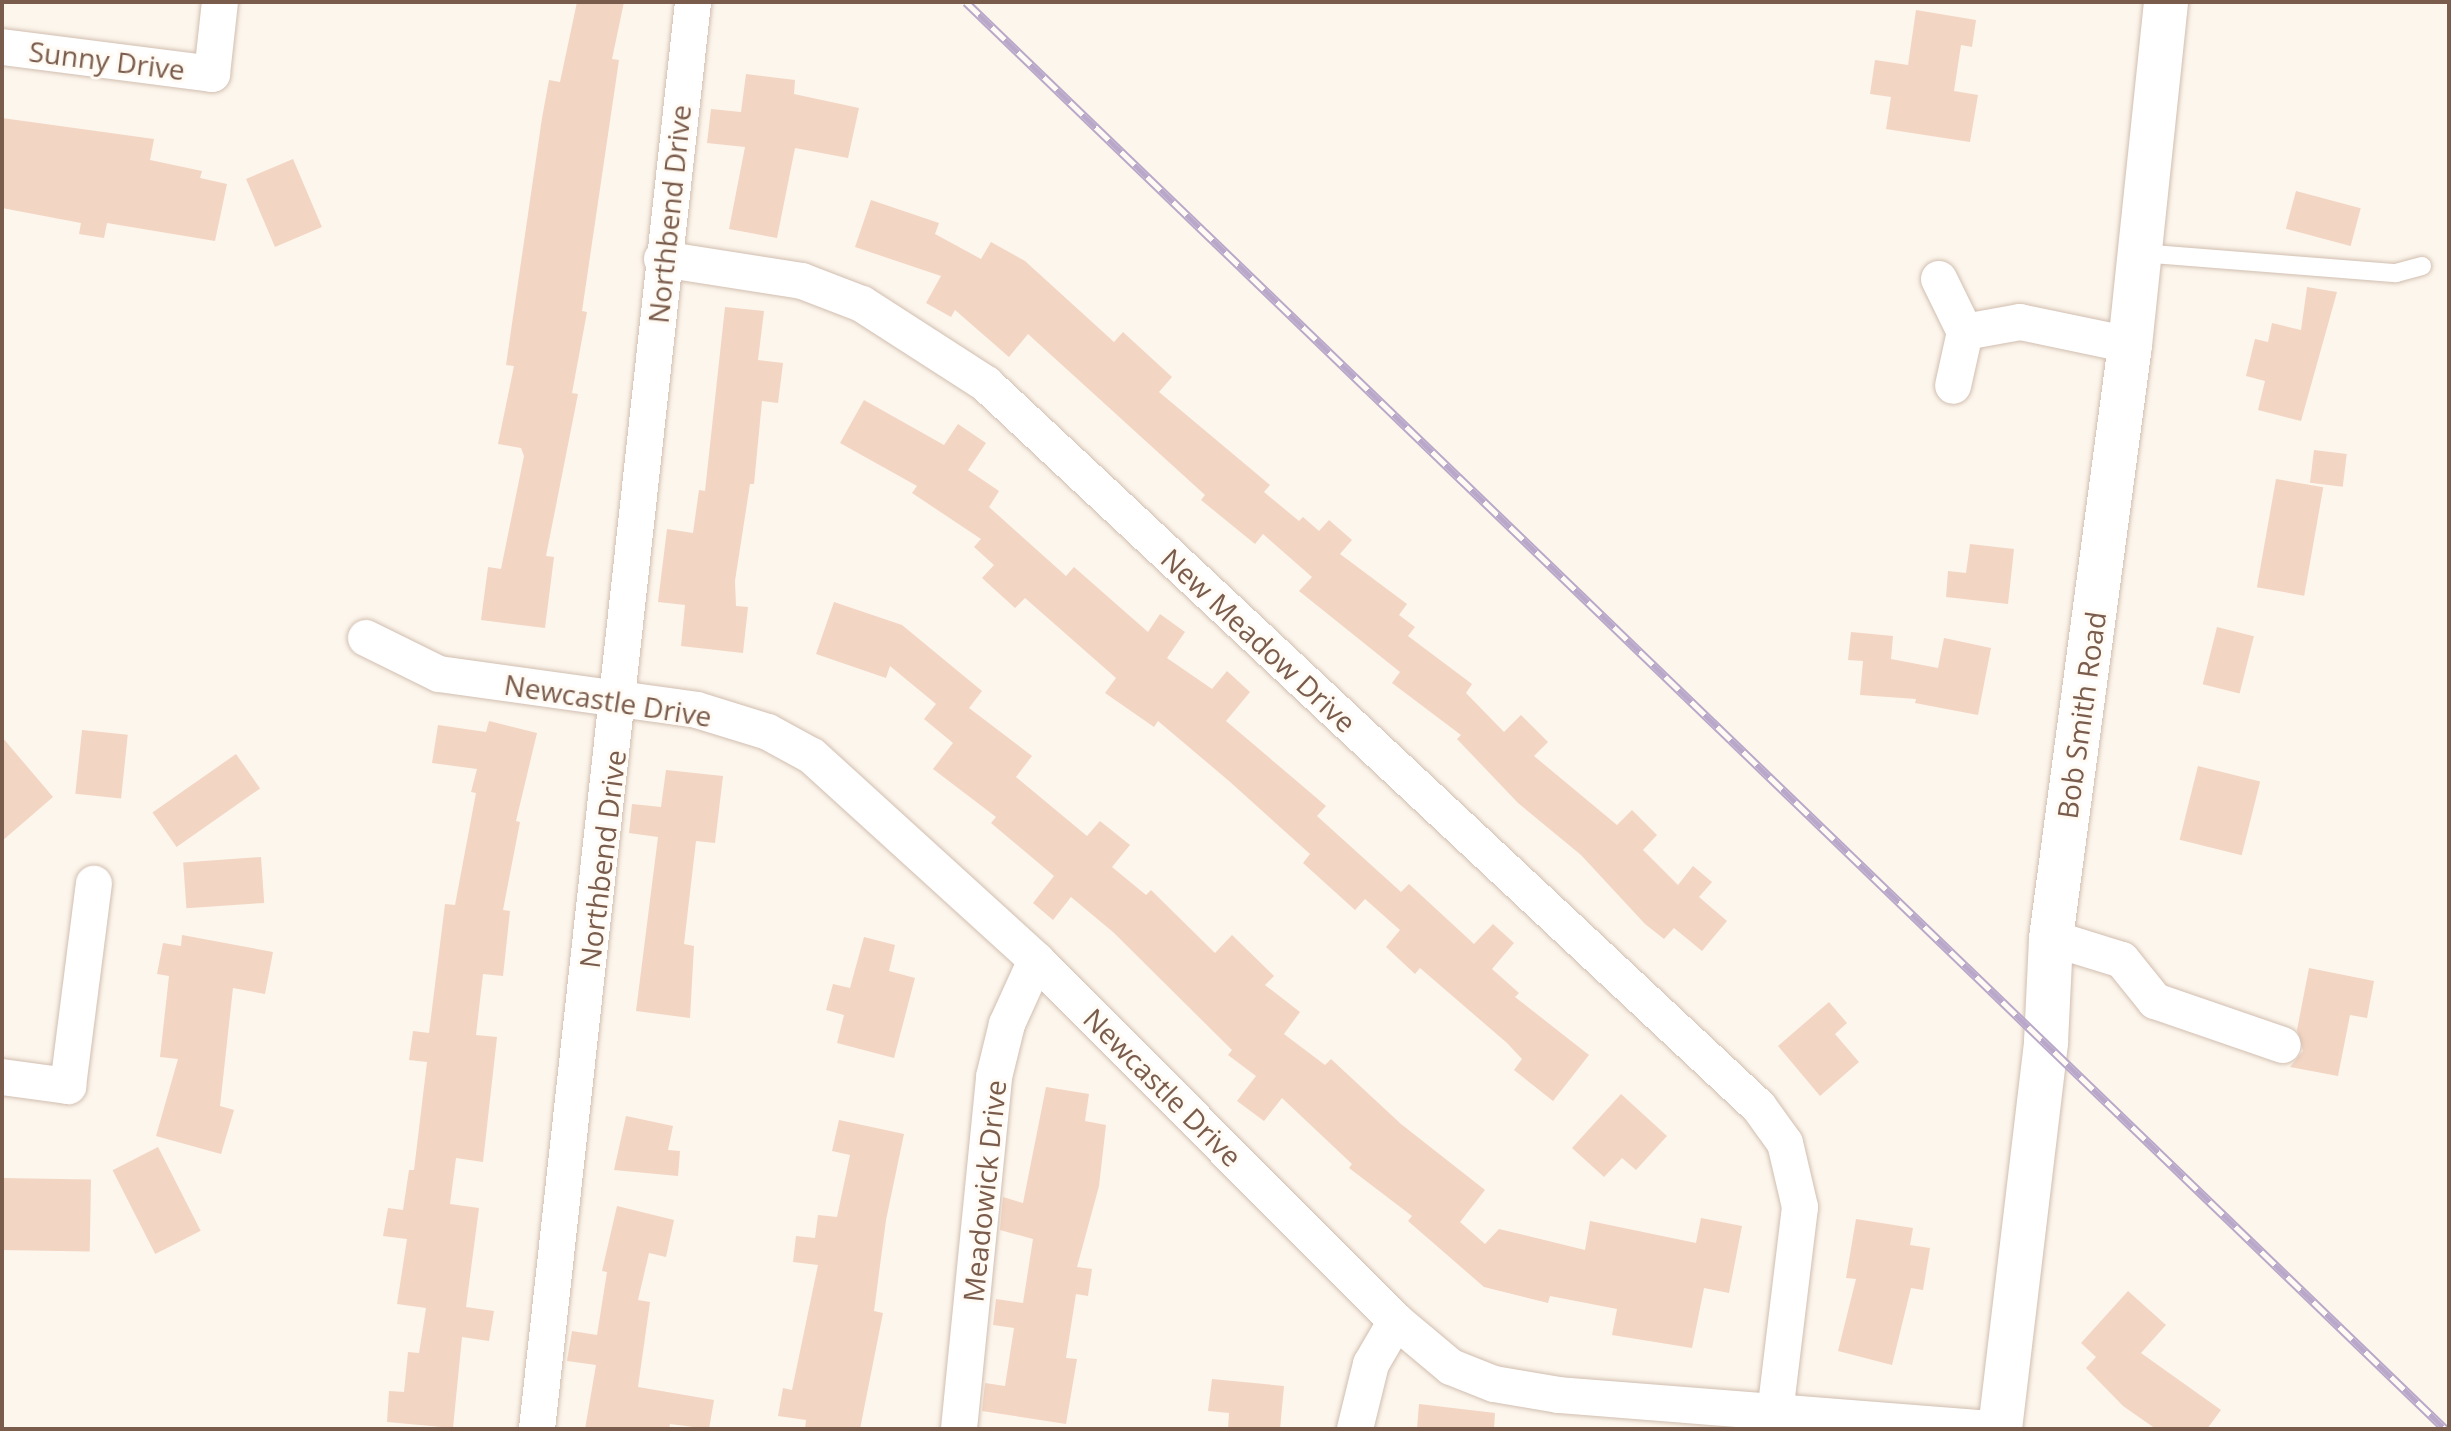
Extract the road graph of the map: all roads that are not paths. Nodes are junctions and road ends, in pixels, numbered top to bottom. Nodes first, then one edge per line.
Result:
1 (220, 2) edge
2 (693, 2) edge
3 (2166, 2) edge
4 (2, 47) edge
5 (2140, 253) junction
6 (662, 259) junction
7 (2422, 266) dead end
8 (1939, 279) dead end
9 (1965, 332) junction
10 (2130, 345) junction
11 (1953, 386) dead end
12 (366, 638) dead end
13 (621, 699) junction
14 (94, 884) dead end
15 (2051, 938) junction
16 (1036, 960) junction
17 (2283, 1045) dead end
18 (2, 1077) edge
19 (1396, 1321) junction
20 (1774, 1422) edge
21 (537, 1429) edge
22 (959, 1429) edge
23 (1355, 1429) edge
24 (1992, 1429) edge
25 (2000, 1429) edge

1 - 4 street, Sunny Drive
2 - 6 street, Northbend Drive
3 - 5 street, Bob Smith Road
5 - 7 lane
5 - 10 street, Bob Smith Road
6 - 13 street, Northbend Drive
6 - 20 street, New Meadow Drive
8 - 9 street
9 - 10 street
9 - 11 street
10 - 15 street, Bob Smith Road
12 - 13 street, Newcastle Drive
13 - 16 street, Newcastle Drive
13 - 21 street, Northbend Drive
14 - 18 street
15 - 17 street
15 - 25 street, Bob Smith Road
16 - 19 street, Newcastle Drive
16 - 22 street, Meadowick Drive
19 - 20 street, Newcastle Drive
19 - 23 street
20 - 24 street, Newcastle Drive

